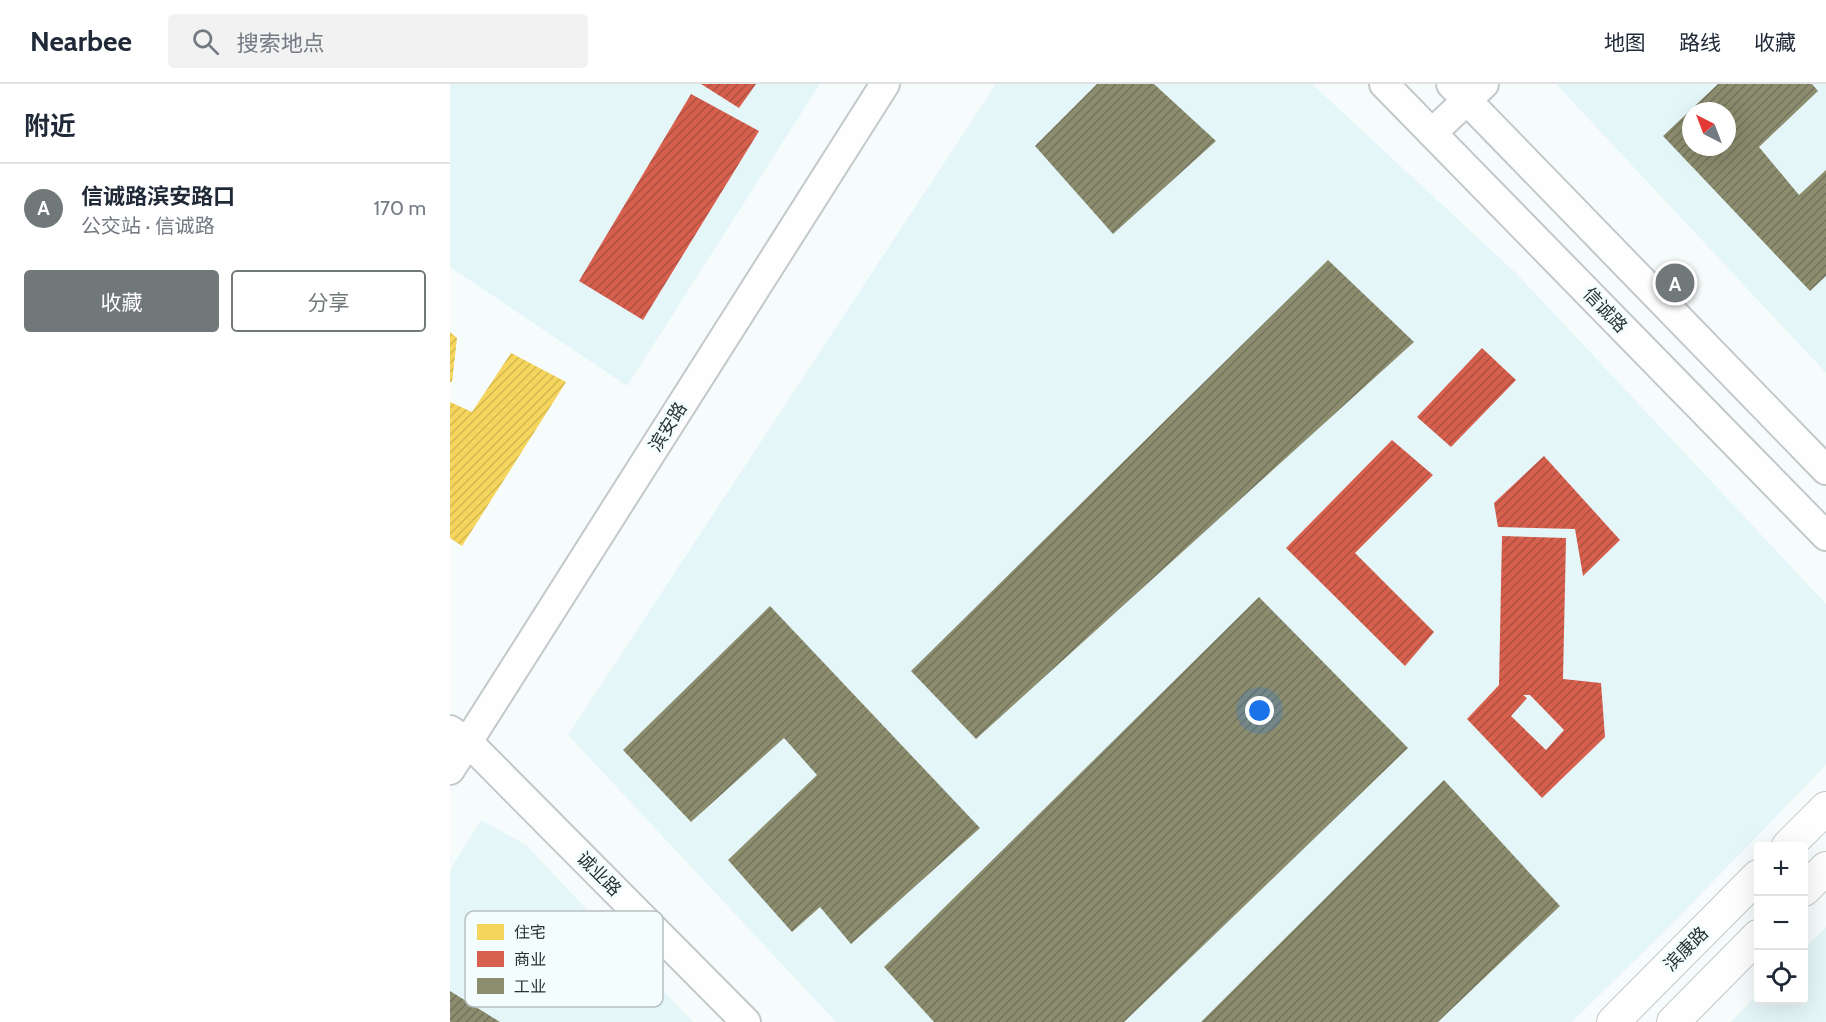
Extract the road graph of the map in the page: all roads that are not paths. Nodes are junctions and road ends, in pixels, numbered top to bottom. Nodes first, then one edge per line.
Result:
1 (885, 84) edge
2 (1384, 84) edge
3 (1467, 89) edge
4 (1432, 134) junction
5 (1826, 470) edge
6 (1826, 536) edge
7 (459, 736) edge
8 (450, 770) edge
9 (1826, 808) edge
10 (1792, 842) edge
11 (1826, 868) edge
12 (1754, 880) edge
13 (1808, 885) edge
14 (635, 911) edge
15 (663, 939) edge
16 (1754, 940) edge
17 (746, 1022) edge
18 (1613, 1022) edge
19 (1673, 1022) edge

1 - 7 street, 滨安路
2 - 4 street, 信诚路
3 - 4 street
3 - 5 street
4 - 6 street, 信诚路
7 - 8 street, 滨安路
7 - 14 street, 诚业路
9 - 10 main road
11 - 13 main road
12 - 18 main road, 滨康路
15 - 17 street, 诚业路
16 - 19 main road

